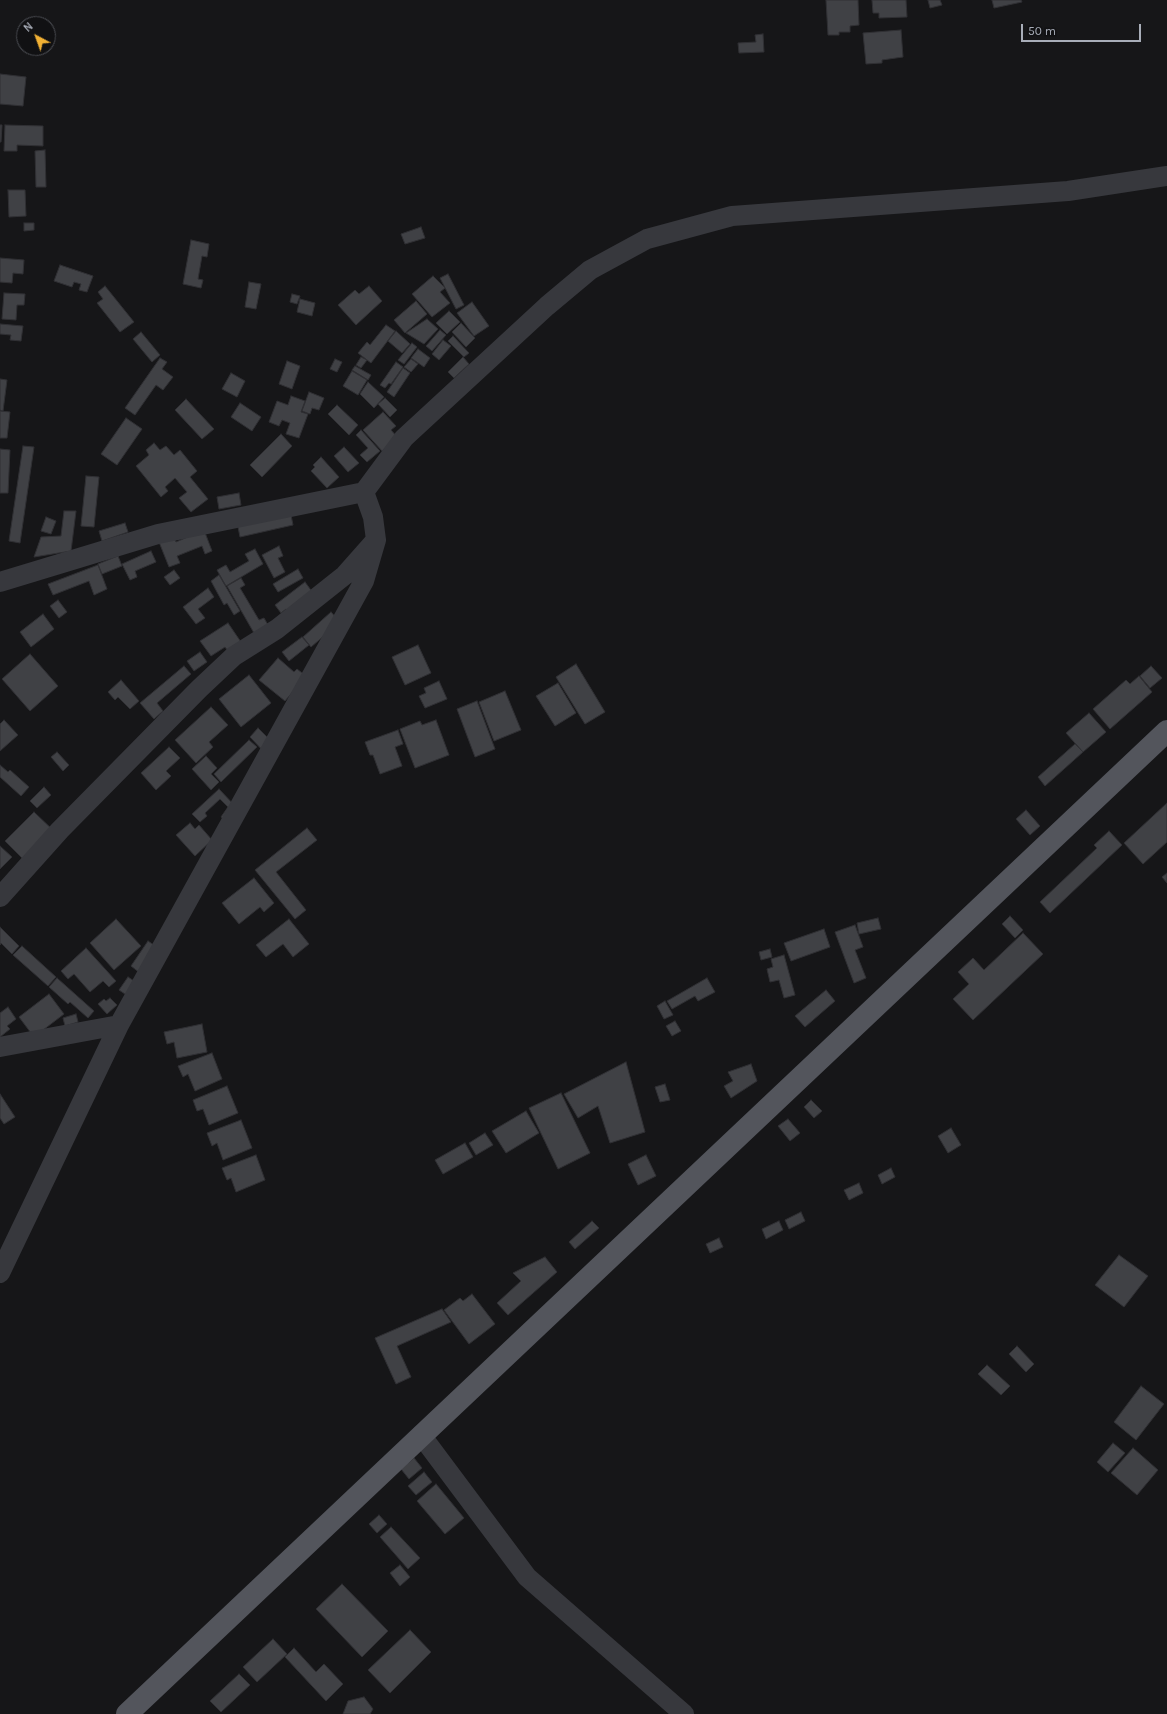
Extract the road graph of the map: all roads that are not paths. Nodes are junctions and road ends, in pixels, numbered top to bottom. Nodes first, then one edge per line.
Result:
1 (1167, 176) edge
2 (364, 492) junction
3 (376, 540) junction
4 (0, 582) edge
5 (1167, 731) edge
6 (0, 897) edge
7 (119, 1025) junction
8 (0, 1046) edge
9 (0, 1273) edge
10 (421, 1435) junction
11 (127, 1714) edge
12 (684, 1714) edge

1 - 2 street
2 - 3 street
2 - 4 street
3 - 6 street
3 - 7 street
5 - 10 main road
7 - 8 street
7 - 9 street
10 - 11 main road
10 - 12 street

